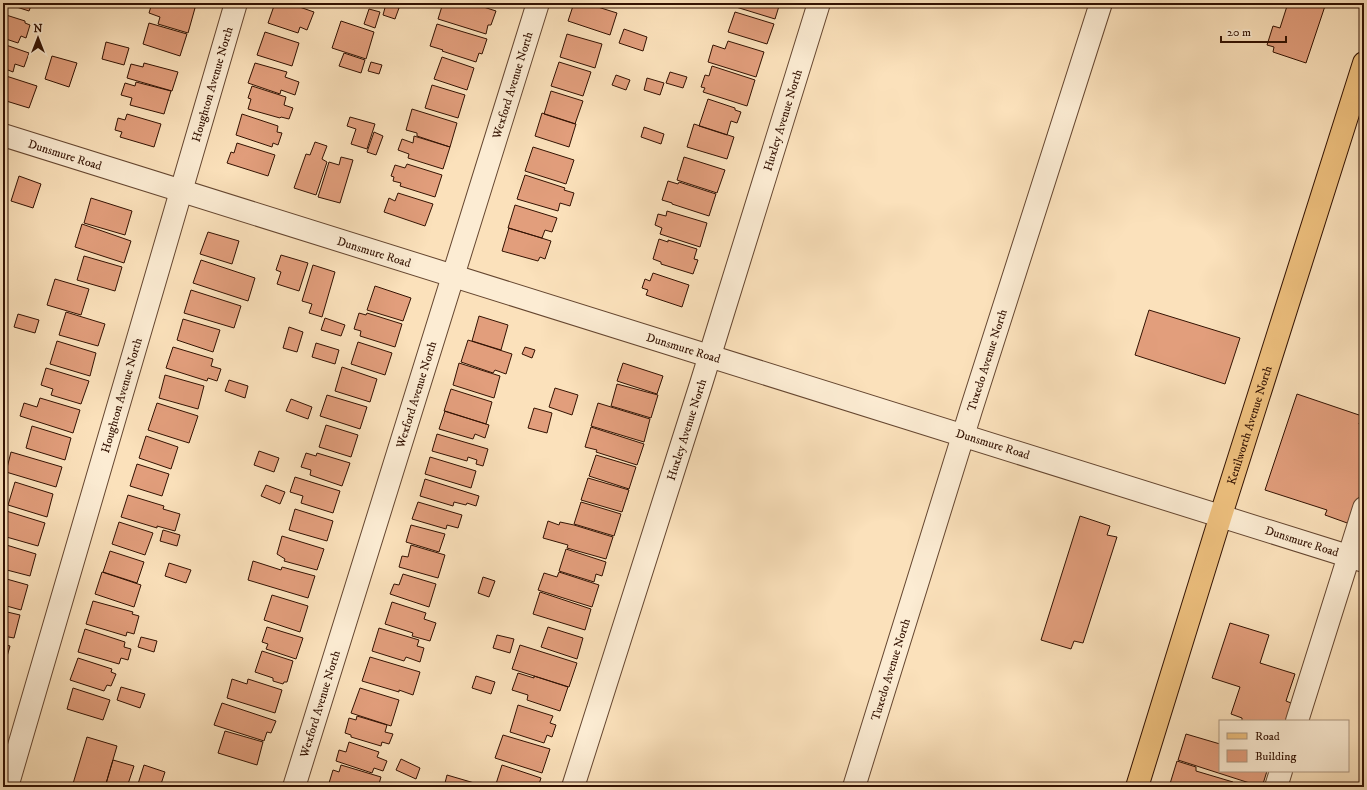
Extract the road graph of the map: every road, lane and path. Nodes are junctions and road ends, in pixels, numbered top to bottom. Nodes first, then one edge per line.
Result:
1 (236, 3) edge
2 (538, 3) edge
3 (819, 3) edge
4 (1101, 3) edge
5 (1364, 63) edge
6 (3, 135) edge
7 (181, 192) junction
8 (453, 277) junction
9 (709, 355) junction
10 (964, 435) junction
11 (1364, 508) edge
12 (1221, 515) junction
13 (1356, 558) edge
14 (1297, 720) edge
15 (1281, 772) edge
16 (7, 787) edge
17 (294, 787) edge
18 (573, 787) edge
19 (854, 787) edge
20 (1137, 787) edge
21 (1276, 787) edge

1 - 7 street, Houghton Avenue North
2 - 8 street, Wexford Avenue North
3 - 9 street, Huxley Avenue North
4 - 10 street, Tuxedo Avenue North
5 - 12 main road, Kenilworth Avenue North
6 - 7 street, Dunsmure Road
7 - 8 street, Dunsmure Road
7 - 16 street, Houghton Avenue North
8 - 9 street, Dunsmure Road
8 - 17 street, Wexford Avenue North
9 - 10 street, Dunsmure Road
9 - 18 street, Huxley Avenue North
10 - 12 street, Dunsmure Road
10 - 19 street, Tuxedo Avenue North
11 - 13 street
12 - 13 street, Dunsmure Road
12 - 20 main road, Kenilworth Avenue North
13 - 14 street
15 - 21 street

